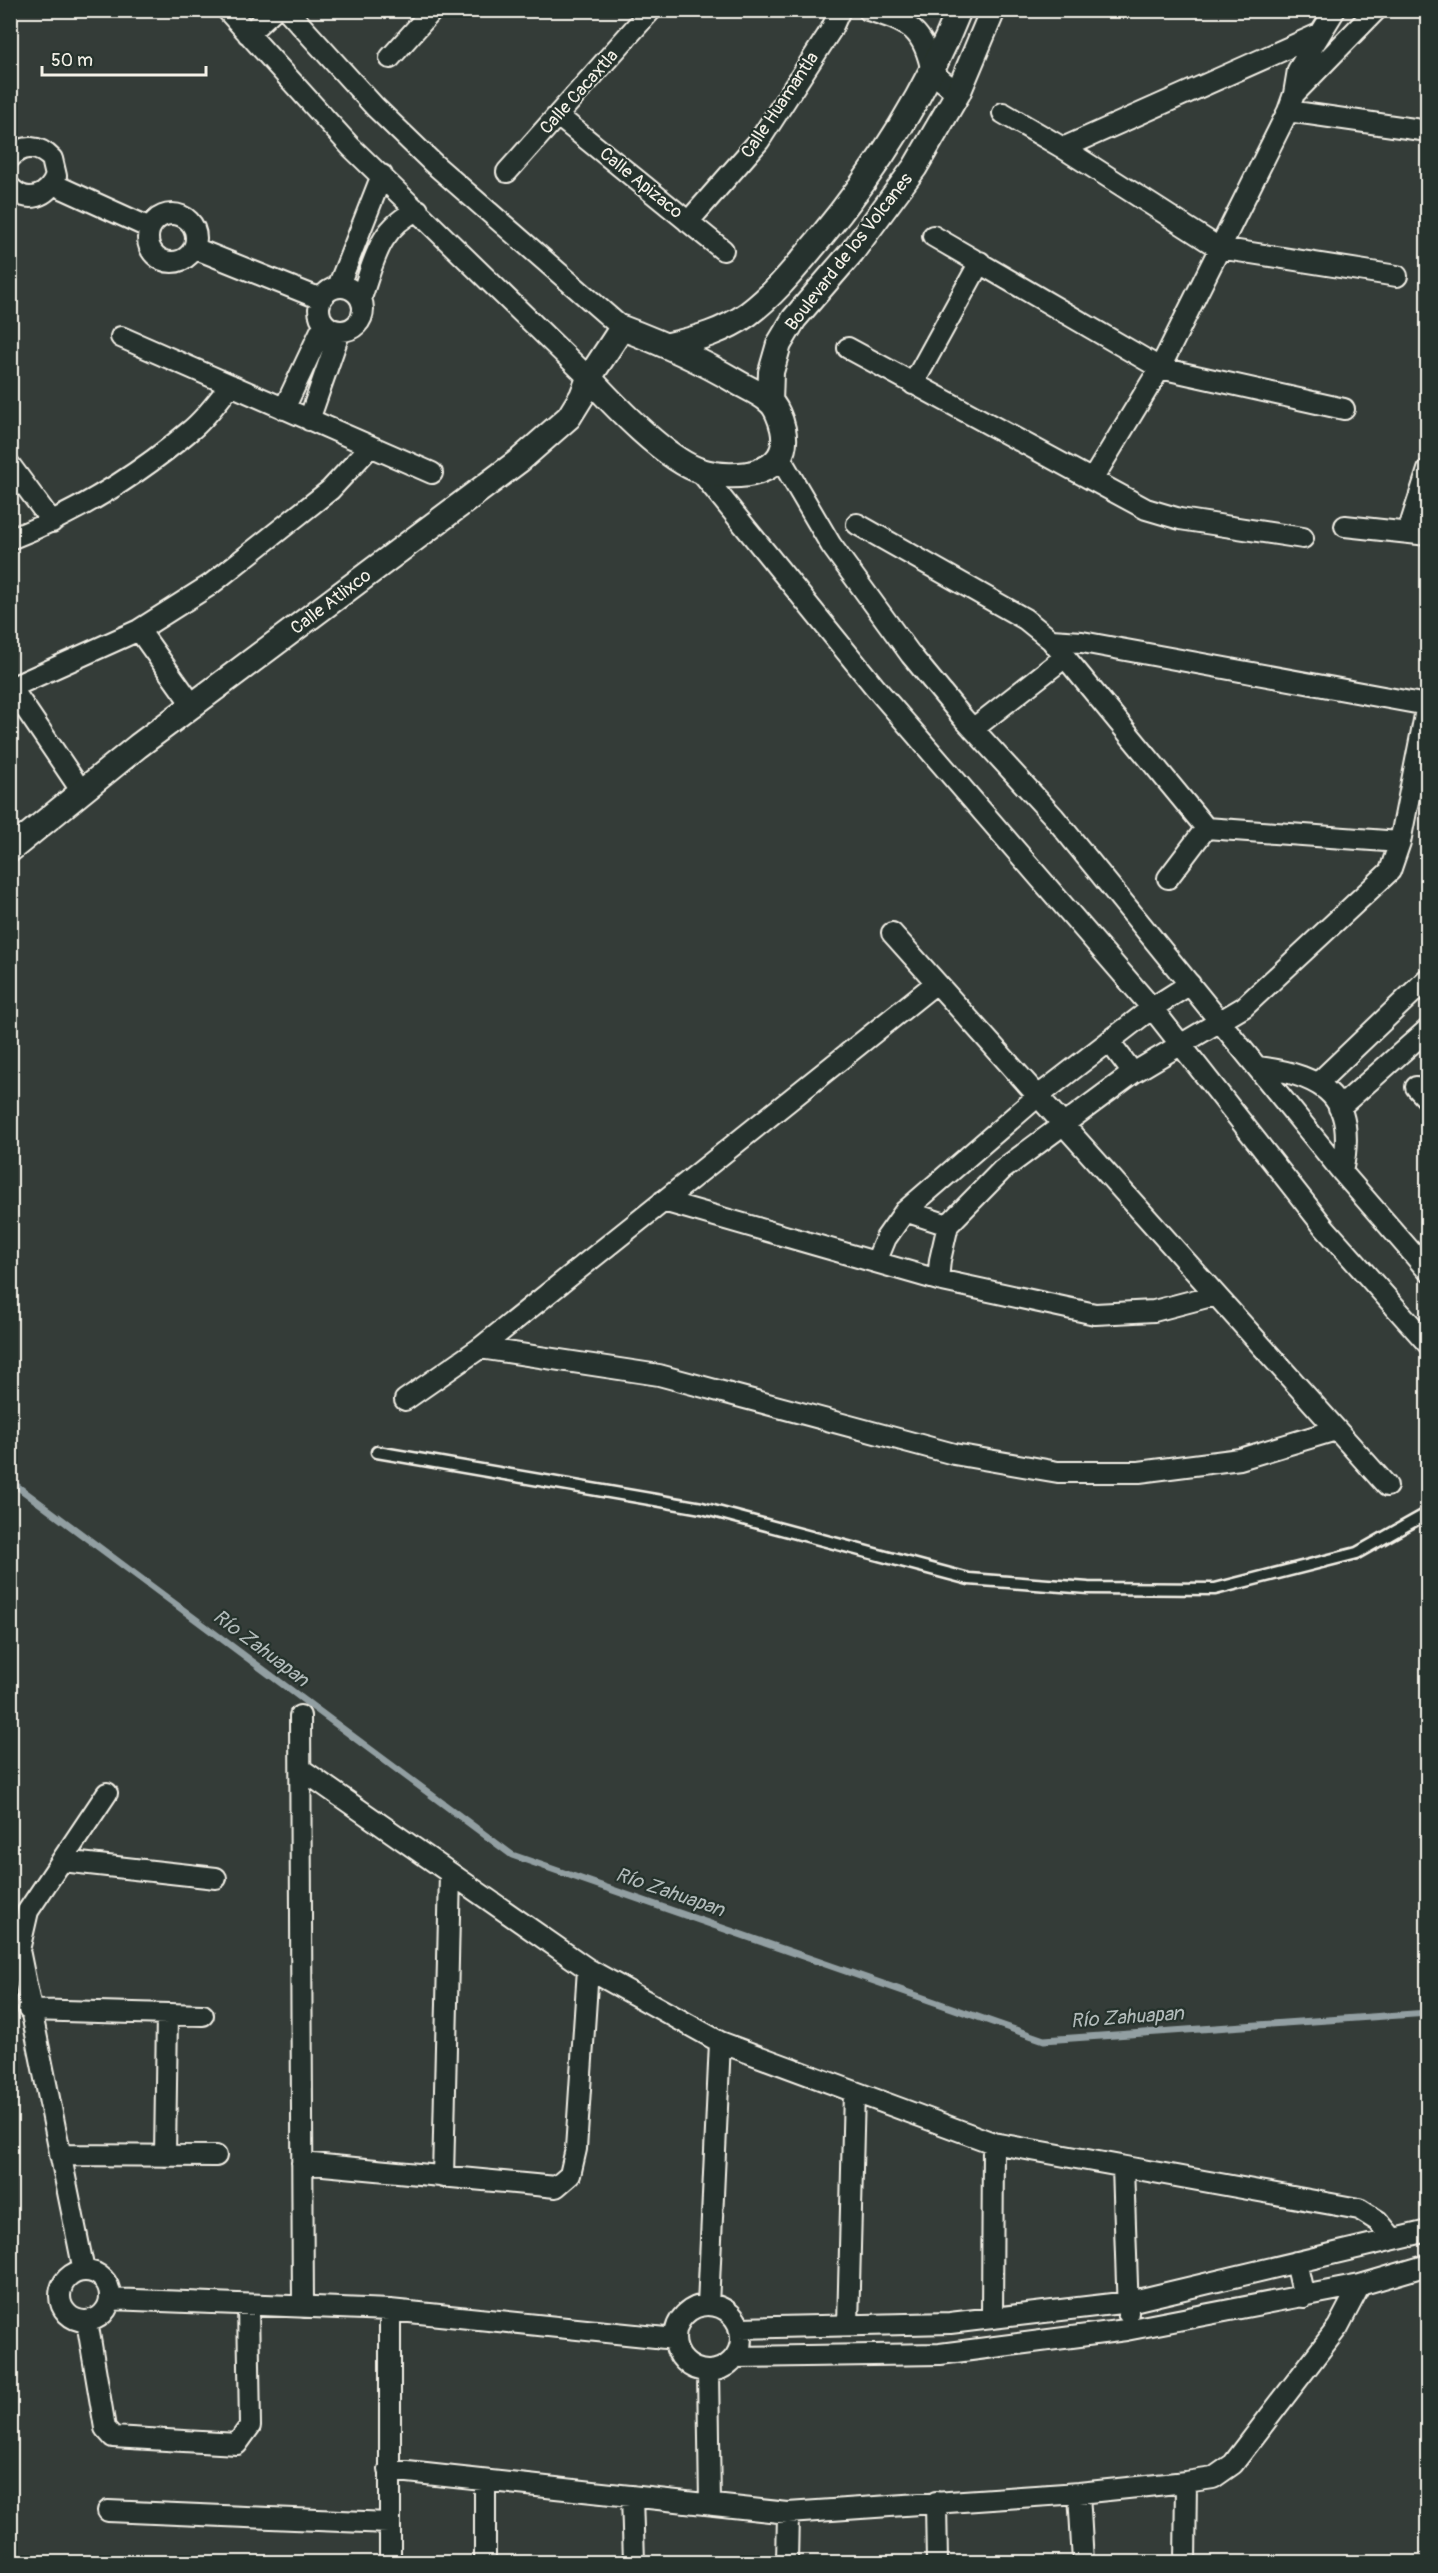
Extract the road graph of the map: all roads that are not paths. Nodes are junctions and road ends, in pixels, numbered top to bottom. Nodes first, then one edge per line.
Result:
1 (227, 10) edge
2 (274, 10) edge
3 (287, 10) edge
4 (433, 10) edge
5 (651, 10) edge
6 (840, 10) edge
7 (868, 10) edge
8 (959, 10) edge
9 (993, 10) edge
10 (1335, 10) edge
11 (1376, 10) edge
12 (248, 34) junction
13 (1319, 34) junction
14 (1271, 54) junction
15 (390, 58) dead end
16 (932, 73) junction
17 (1306, 73) junction
18 (958, 93) junction
19 (1291, 102) junction
20 (1003, 113) dead end
21 (558, 116) junction
22 (1428, 131) edge
23 (1063, 148) junction
24 (10, 158) edge
25 (507, 172) dead end
26 (382, 175) junction
27 (53, 184) junction
28 (10, 187) edge
29 (418, 210) junction
30 (688, 222) junction
31 (150, 228) junction
32 (826, 231) junction
33 (933, 236) dead end
34 (194, 248) junction
35 (1219, 248) junction
36 (723, 250) dead end
37 (852, 252) junction
38 (980, 262) junction
39 (1397, 276) dead end
40 (338, 287) junction
41 (769, 297) junction
42 (361, 298) junction
43 (321, 299) junction
44 (794, 319) junction
45 (332, 327) junction
46 (622, 328) junction
47 (121, 338) dead end
48 (669, 345) junction
49 (848, 348) dead end
50 (1160, 368) junction
51 (589, 378) junction
52 (913, 384) junction
53 (231, 385) junction
54 (770, 402) junction
55 (284, 409) junction
56 (1344, 409) dead end
57 (309, 420) junction
58 (370, 447) junction
59 (780, 458) junction
60 (10, 465) edge
61 (699, 470) junction
62 (1428, 470) edge
63 (432, 473) dead end
64 (1092, 480) junction
65 (52, 522) junction
66 (857, 524) dead end
67 (1345, 526) dead end
68 (1408, 532) junction
69 (1428, 535) edge
70 (1303, 538) dead end
71 (10, 539) edge
72 (140, 630) junction
73 (1051, 640) junction
74 (1065, 657) junction
75 (11, 688) edge
76 (186, 696) dead end
77 (1427, 703) edge
78 (973, 729) junction
79 (76, 783) dead end
80 (1206, 828) junction
81 (1400, 842) junction
82 (10, 850) edge
83 (1168, 878) dead end
84 (892, 933) dead end
85 (1428, 978) edge
86 (936, 983) junction
87 (1190, 984) junction
88 (1152, 1008) junction
89 (1220, 1021) junction
90 (1428, 1029) edge
91 (1109, 1041) junction
92 (1182, 1044) junction
93 (1258, 1067) junction
94 (1133, 1073) junction
95 (1319, 1082) junction
96 (1037, 1097) junction
97 (1339, 1108) junction
98 (1064, 1127) junction
99 (973, 1152) junction
100 (1002, 1170) junction
101 (1342, 1172) junction
102 (663, 1201) junction
103 (905, 1210) junction
104 (948, 1225) junction
105 (876, 1262) junction
106 (1428, 1271) edge
107 (938, 1280) junction
108 (1215, 1295) junction
109 (1428, 1344) edge
110 (480, 1348) junction
111 (405, 1400) dead end
112 (1336, 1430) junction
113 (377, 1452) dead end
114 (1387, 1486) dead end
115 (1428, 1513) edge
116 (300, 1716) dead end
117 (301, 1769) junction
118 (107, 1792) dead end
119 (62, 1861) junction
120 (450, 1873) junction
121 (216, 1878) dead end
122 (588, 1969) junction
123 (30, 2010) junction
124 (167, 2014) junction
125 (202, 2015) dead end
126 (720, 2042) junction
127 (854, 2092) junction
128 (993, 2144) junction
129 (60, 2155) junction
130 (165, 2156) junction
131 (216, 2156) dead end
132 (302, 2163) junction
133 (1123, 2167) junction
134 (443, 2177) junction
135 (1428, 2231) edge
136 (1393, 2239) junction
137 (1296, 2262) junction
138 (1428, 2265) edge
139 (84, 2271) junction
140 (1360, 2284) junction
141 (1304, 2296) junction
142 (110, 2299) junction
143 (1129, 2302) junction
144 (248, 2305) junction
145 (708, 2306) junction
146 (303, 2307) junction
147 (390, 2310) junction
148 (992, 2318) junction
149 (87, 2321) junction
150 (950, 2323) junction
151 (848, 2325) junction
152 (739, 2328) junction
153 (1126, 2330) junction
154 (675, 2339) junction
155 (940, 2354) junction
156 (735, 2357) junction
157 (708, 2371) junction
158 (389, 2470) junction
159 (485, 2481) junction
160 (1186, 2482) junction
161 (1079, 2493) junction
162 (632, 2496) junction
163 (936, 2502) junction
164 (710, 2504) junction
165 (108, 2511) dead end
166 (788, 2513) junction
167 (388, 2523) junction
168 (390, 2562) edge
169 (485, 2562) edge
170 (634, 2562) edge
171 (788, 2562) edge
172 (937, 2562) edge
173 (1083, 2562) edge
174 (1185, 2562) edge

1 - 12 street
2 - 12 street
3 - 46 street
4 - 15 street
5 - 21 street, Calle Cacaxtla
6 - 30 street, Calle Huamantla
7 - 16 street
8 - 16 street, Boulevard de los Volcanes
9 - 18 street, Boulevard de los Volcanes
10 - 13 street
11 - 17 street
12 - 26 street
13 - 14 street
13 - 17 street
14 - 17 street
14 - 23 street
16 - 18 street
16 - 32 street, Boulevard de los Volcanes
17 - 19 street
18 - 37 street, Boulevard de los Volcanes
19 - 22 street
19 - 35 street
20 - 23 street
21 - 25 street, Calle Cacaxtla
21 - 30 street, Calle Apizaco
23 - 35 street
24 - 27 street
26 - 29 street
26 - 40 street
27 - 28 street
27 - 31 street
29 - 42 street
29 - 51 street
30 - 36 street, Calle Apizaco
31 - 34 street
31 - 34 street
32 - 37 street
32 - 41 street, Boulevard de los Volcanes
33 - 38 street
34 - 43 street
35 - 39 street
35 - 50 street
37 - 44 street, Boulevard de los Volcanes
38 - 50 street
38 - 52 street
40 - 42 street
40 - 43 street
41 - 44 street
41 - 48 street, Boulevard de los Volcanes
42 - 45 street
43 - 45 street
44 - 54 street, Boulevard de los Volcanes
45 - 55 street
45 - 57 street
46 - 48 street
46 - 51 street, Calle Atlixco
47 - 53 street
48 - 54 street
49 - 52 street
50 - 56 street
50 - 64 street
51 - 61 street
51 - 82 street, Calle Atlixco
52 - 64 street
53 - 55 street
53 - 65 street
54 - 59 street
55 - 57 street
57 - 58 street
58 - 63 street
58 - 72 street
59 - 61 street
59 - 78 street
60 - 65 street
61 - 88 street
62 - 68 street
64 - 70 street
65 - 71 street
66 - 73 street
67 - 68 street
68 - 69 street
72 - 75 street
72 - 76 street
73 - 74 street
73 - 77 street
74 - 78 street
74 - 80 street
75 - 79 street
77 - 81 street
78 - 87 street
80 - 81 street
80 - 83 street
81 - 89 street
84 - 86 street
85 - 95 street
86 - 96 street
86 - 102 street
87 - 88 street
87 - 89 street
88 - 91 street
88 - 92 street
89 - 92 street
89 - 93 street
90 - 97 street
91 - 94 street
91 - 96 street
92 - 94 street
92 - 109 street
93 - 95 street
93 - 101 street
94 - 98 street
95 - 97 street
96 - 98 street
96 - 99 street
97 - 101 street
98 - 100 street
98 - 108 street
99 - 100 street
99 - 103 street
100 - 104 street
101 - 106 street
102 - 105 street
102 - 110 street
103 - 104 street
103 - 105 street
104 - 107 street
105 - 107 street
107 - 108 street
108 - 112 street
110 - 111 street
110 - 112 street
112 - 114 street
113 - 115 lane
116 - 117 street
117 - 120 street
117 - 132 street
118 - 119 street
119 - 121 street
119 - 123 street
120 - 122 street
120 - 134 street
122 - 126 street
122 - 134 street
123 - 124 street
123 - 129 street
124 - 125 street
124 - 130 street
126 - 127 street
126 - 145 street
127 - 128 street
127 - 151 street
128 - 133 street
128 - 148 street
129 - 130 street
129 - 139 street
130 - 131 street
132 - 134 street
132 - 146 street
133 - 136 street
133 - 143 street
135 - 136 street
136 - 137 street
137 - 141 street
137 - 143 street
138 - 140 street
139 - 142 street
139 - 149 street
140 - 141 street
140 - 160 street
141 - 153 street
142 - 144 street
142 - 149 street
143 - 148 street
143 - 153 street
144 - 146 street
144 - 149 street
145 - 152 street
145 - 154 street
146 - 147 street
147 - 154 street
147 - 158 street
148 - 150 street
150 - 151 street
150 - 155 street
151 - 152 street
152 - 156 street
153 - 155 street
154 - 157 street
155 - 156 street
156 - 157 street
157 - 164 street
158 - 159 street
158 - 167 street
159 - 162 street
159 - 169 street
160 - 161 street
160 - 174 street
161 - 163 street
161 - 173 street
162 - 164 street
162 - 170 street
163 - 166 street
163 - 172 street
164 - 166 street
165 - 167 street
166 - 171 street
167 - 168 street

